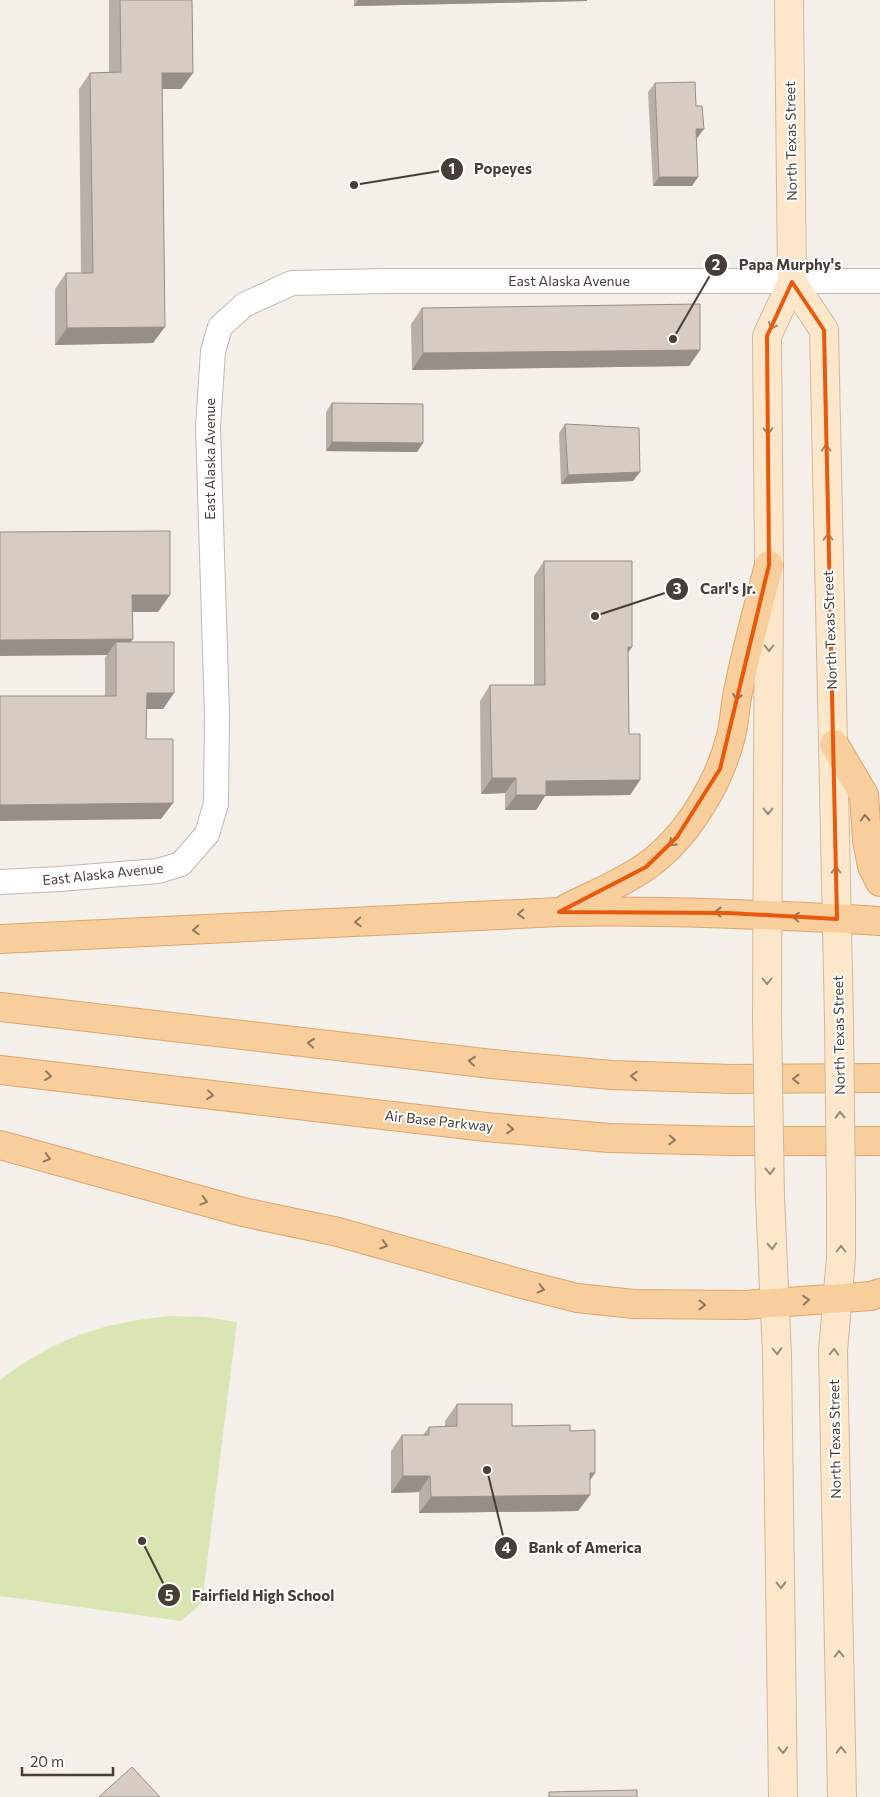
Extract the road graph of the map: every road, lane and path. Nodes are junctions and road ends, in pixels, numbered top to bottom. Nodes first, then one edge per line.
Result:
1 (790, 0) edge
2 (880, 281) edge
3 (792, 282) junction
4 (769, 565) junction
5 (834, 744) junction
6 (0, 882) edge
7 (880, 882) edge
8 (559, 912) junction
9 (767, 915) junction
10 (837, 919) junction
11 (880, 921) edge
12 (0, 939) edge
13 (0, 1007) edge
14 (0, 1070) edge
15 (880, 1078) edge
16 (880, 1141) edge
17 (0, 1145) edge
18 (880, 1293) edge
19 (838, 1298) junction
20 (775, 1303) junction
21 (783, 1797) edge
22 (842, 1797) edge

1 - 3 main road, North Texas Street
2 - 3 street, East Alaska Avenue
3 -> 4 main road, North Texas Street
5 -> 3 main road, North Texas Street
3 - 6 street, East Alaska Avenue
4 -> 8 main road
4 -> 9 main road, North Texas Street
7 -> 5 main road
10 -> 5 main road, North Texas Street
9 -> 8 main road
8 -> 12 main road
10 -> 9 main road
9 -> 20 main road, North Texas Street, bridge
10 - 11 main road
19 -> 10 main road, North Texas Street, bridge
15 -> 13 main road
14 -> 16 main road, Air Base Parkway
17 -> 20 main road
18 - 19 main road
20 -> 19 main road
22 -> 19 main road, North Texas Street
20 -> 21 main road, North Texas Street

